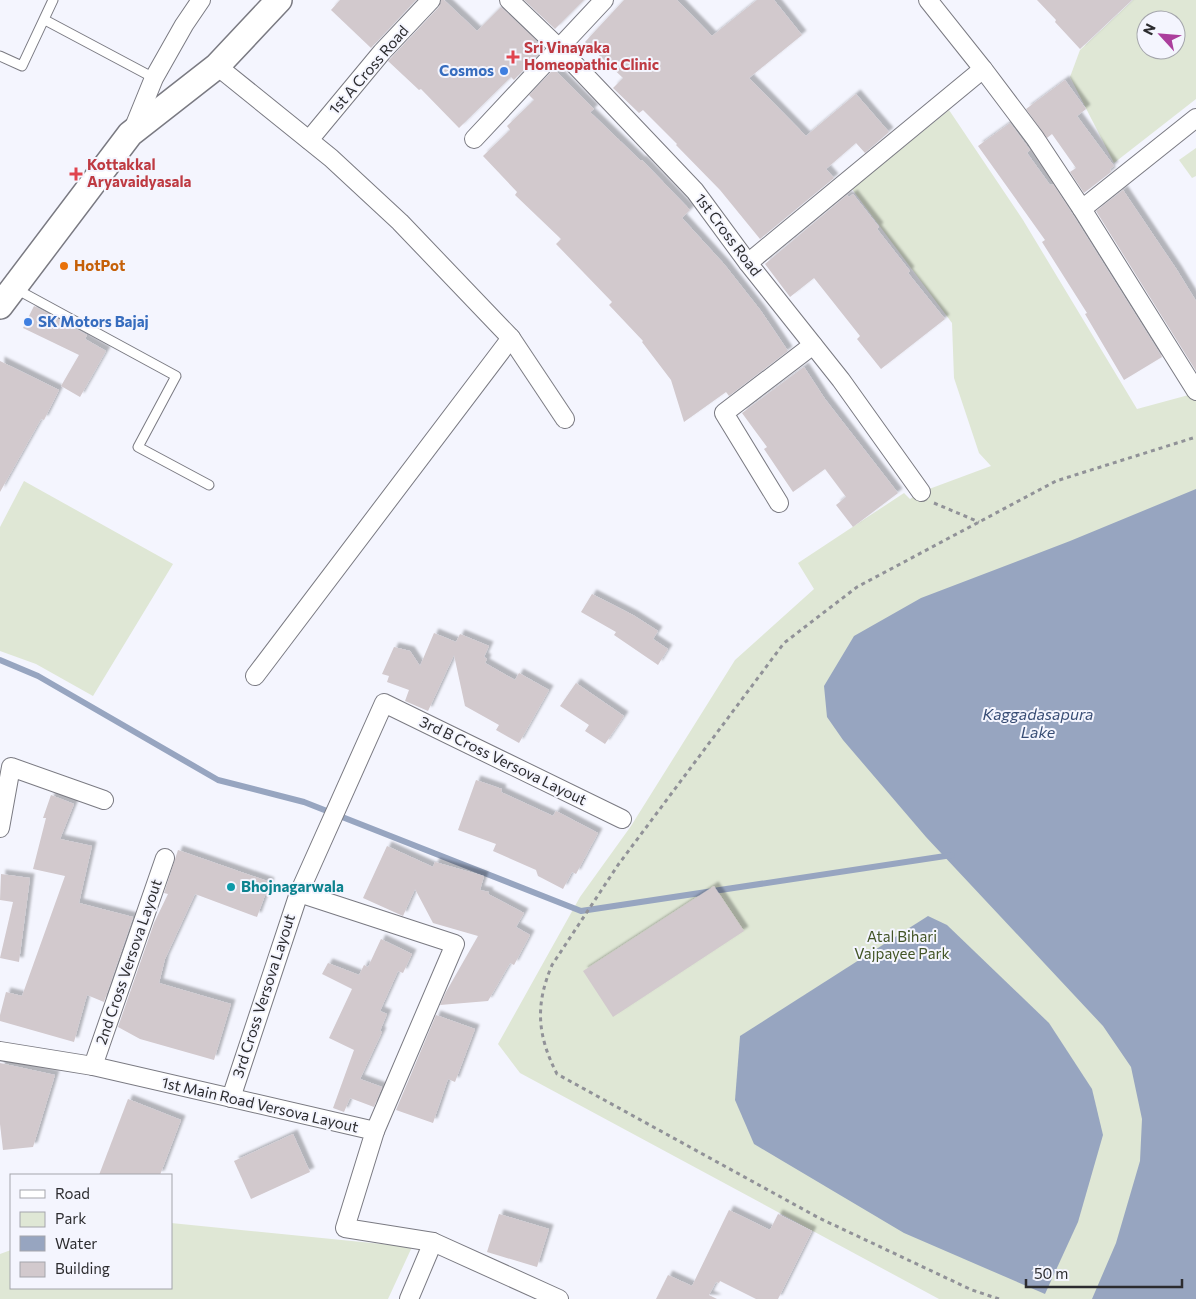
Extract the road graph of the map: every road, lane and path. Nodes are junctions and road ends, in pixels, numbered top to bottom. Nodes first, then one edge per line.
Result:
1 (53, 0) edge
2 (201, 0) edge
3 (279, 0) edge
4 (431, 0) edge
5 (509, 0) edge
6 (604, 0) edge
7 (928, 0) edge
8 (44, 20) junction
9 (559, 48) junction
10 (0, 56) edge
11 (217, 66) junction
12 (983, 69) junction
13 (154, 78) junction
14 (1196, 118) edge
15 (130, 134) junction
16 (474, 138) dead end
17 (310, 140) junction
18 (1082, 208) junction
19 (748, 263) junction
20 (7, 297) edge
21 (511, 338) junction
22 (814, 345) junction
23 (1196, 391) edge
24 (565, 419) dead end
25 (1196, 437) edge
26 (209, 485) dead end
27 (924, 496) joint
28 (779, 503) dead end
29 (979, 522) junction
30 (255, 676) dead end
31 (384, 703) joint
32 (104, 800) dead end
33 (622, 819) dead end
34 (0, 828) edge
35 (165, 858) dead end
36 (298, 893) junction
37 (0, 1051) edge
38 (93, 1066) junction
39 (231, 1098) junction
40 (374, 1131) junction
41 (433, 1242) junction
42 (409, 1299) edge
43 (559, 1299) edge
44 (999, 1299) edge

1 - 8 lane
2 - 13 street
3 - 11 main road
4 - 17 street, 1st A Cross Road
5 - 9 street, 1st Cross Road
6 - 9 street
7 - 12 street
8 - 10 lane
8 - 13 lane
9 - 16 street
9 - 19 street, 1st Cross Road
11 - 15 main road
11 - 17 street
12 - 18 street
12 - 19 street
13 - 15 street
14 - 18 street
15 - 20 main road
17 - 21 street
18 - 23 street
19 - 22 street, 1st Cross Road
20 - 26 lane
21 - 24 street
21 - 30 street
22 - 27 street, 1st Cross Road
22 - 28 street
25 - 29 path
27 - 29 path
29 - 44 path
31 - 33 street, 3rd B Cross Versova Layout
31 - 36 street, 3rd Cross Versova Layout
32 - 34 street
35 - 38 street, 2nd Cross Versova Layout
36 - 39 street, 3rd Cross Versova Layout
36 - 40 street
37 - 38 street, 1st Main Road Versova Layout
38 - 39 street, 1st Main Road Versova Layout
39 - 40 street, 1st Main Road Versova Layout
40 - 41 street, 1st Main Road Versova Layout
41 - 42 street
41 - 43 street, 1st Main Road Versova Layout

